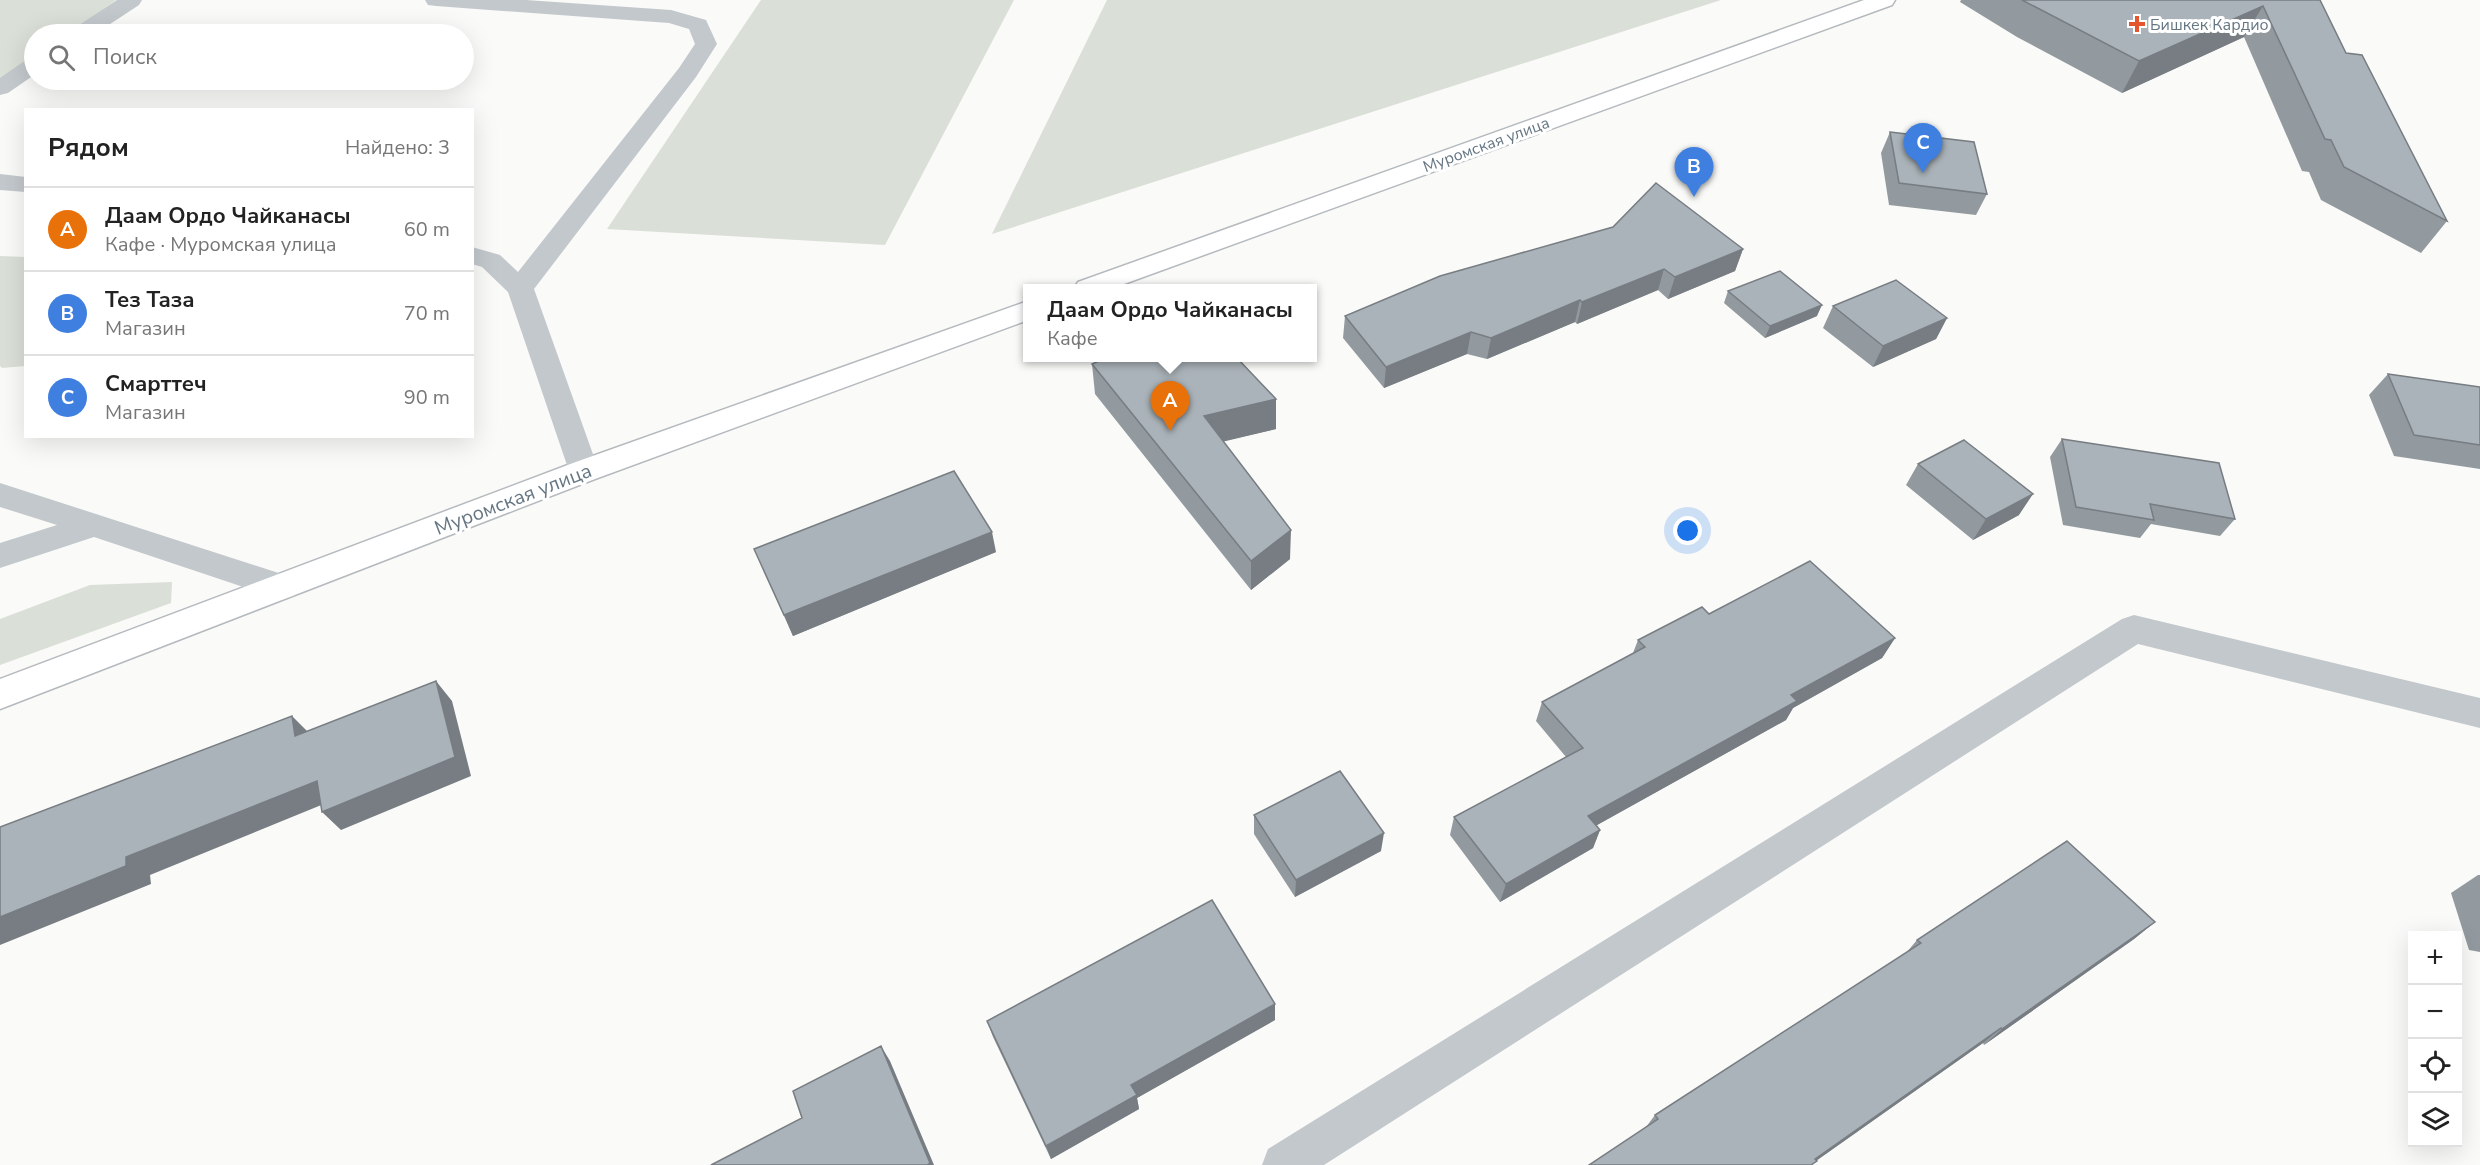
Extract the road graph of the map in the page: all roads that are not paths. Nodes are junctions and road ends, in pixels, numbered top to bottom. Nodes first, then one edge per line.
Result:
1 (131, 0) edge
2 (436, 0) edge
3 (1884, 0) edge
4 (96, 24) edge
5 (24, 72) edge
6 (0, 88) edge
7 (0, 182) edge
8 (24, 185) edge
9 (474, 256) edge
10 (1099, 284) edge
11 (520, 288) junction
12 (1023, 312) edge
13 (584, 471) junction
14 (0, 495) edge
15 (94, 525) junction
16 (0, 556) edge
17 (282, 587) junction
18 (0, 694) edge
19 (2480, 713) edge
20 (1284, 1165) edge

1 - 4 street
2 - 11 street
3 - 10 main road, Муромская улица
5 - 6 street
7 - 8 street
9 - 11 street
11 - 13 street
12 - 13 main road, Муромская улица
13 - 17 main road, Муромская улица
14 - 15 street
15 - 16 street
15 - 17 street
17 - 18 main road, Муромская улица
19 - 20 street

